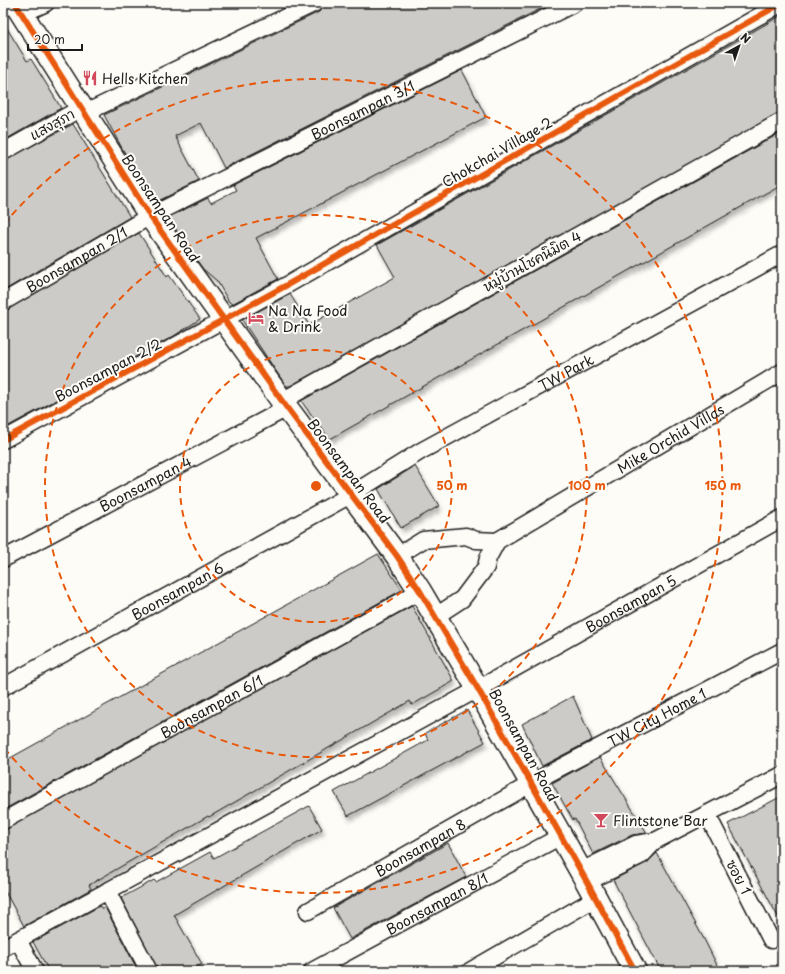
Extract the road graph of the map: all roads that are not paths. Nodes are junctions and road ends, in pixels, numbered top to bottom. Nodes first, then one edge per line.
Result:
1 (46, 3) edge
2 (315, 3) edge
3 (575, 3) edge
4 (782, 3) edge
5 (19, 9) edge
6 (83, 110) junction
7 (782, 121) edge
8 (3, 152) edge
9 (150, 216) junction
10 (782, 254) edge
11 (3, 302) edge
12 (224, 320) junction
13 (782, 372) edge
14 (284, 404) junction
15 (3, 440) edge
16 (352, 494) junction
17 (782, 518) edge
18 (497, 540) junction
19 (397, 556) junction
20 (3, 559) edge
21 (420, 591) junction
22 (436, 616) junction
23 (782, 651) edge
24 (3, 687) edge
25 (478, 688) junction
26 (782, 775) edge
27 (531, 783) junction
28 (707, 814) junction
29 (3, 821) edge
30 (561, 836) junction
31 (588, 884) junction
32 (106, 891) junction
33 (308, 911) dead end
34 (18, 940) junction
35 (771, 940) dead end
36 (3, 948) edge
37 (631, 970) edge
38 (35, 971) edge
39 (149, 971) edge
40 (312, 971) edge
41 (470, 971) edge

1 - 5 street
2 - 6 street, แสงสุภา
3 - 9 street, Boonsampan 3/1
4 - 12 street, Chokchai Village 2
5 - 6 street, Boonsampan Road
6 - 8 street, แสงสุภา
6 - 9 street, Boonsampan Road
7 - 14 street, หมู่บ้านโชคนิมิต 4
9 - 11 street, Boonsampan 2/1
9 - 12 street, Boonsampan Road
10 - 16 street, TW Park
12 - 14 street, Boonsampan Road
12 - 15 street, Boonsampan 2/2
13 - 18 street, Mike Orchid Villas
14 - 16 street, Boonsampan Road
14 - 20 street, Boonsampan 4
16 - 19 street, Boonsampan Road
16 - 24 street, Boonsampan 6
17 - 25 street, Boonsampan 5
18 - 19 street
18 - 22 street
19 - 21 street, Boonsampan Road
21 - 22 street, Boonsampan Road
21 - 29 street, Boonsampan 6/1
22 - 25 street, Boonsampan Road
23 - 27 street, TW City Home 1
25 - 27 street, Boonsampan Road
25 - 32 street, Boonsampan 5
26 - 28 street
27 - 30 street, Boonsampan Road
27 - 33 street, Boonsampan 8
28 - 31 street
28 - 35 street, ซอย 1
30 - 31 street, Boonsampan Road
30 - 40 street, Boonsampan 8/1
31 - 37 street, Boonsampan Road
31 - 41 street
32 - 34 street, Boonsampan 5
32 - 39 street
34 - 36 street, Boonsampan 5
34 - 38 street

